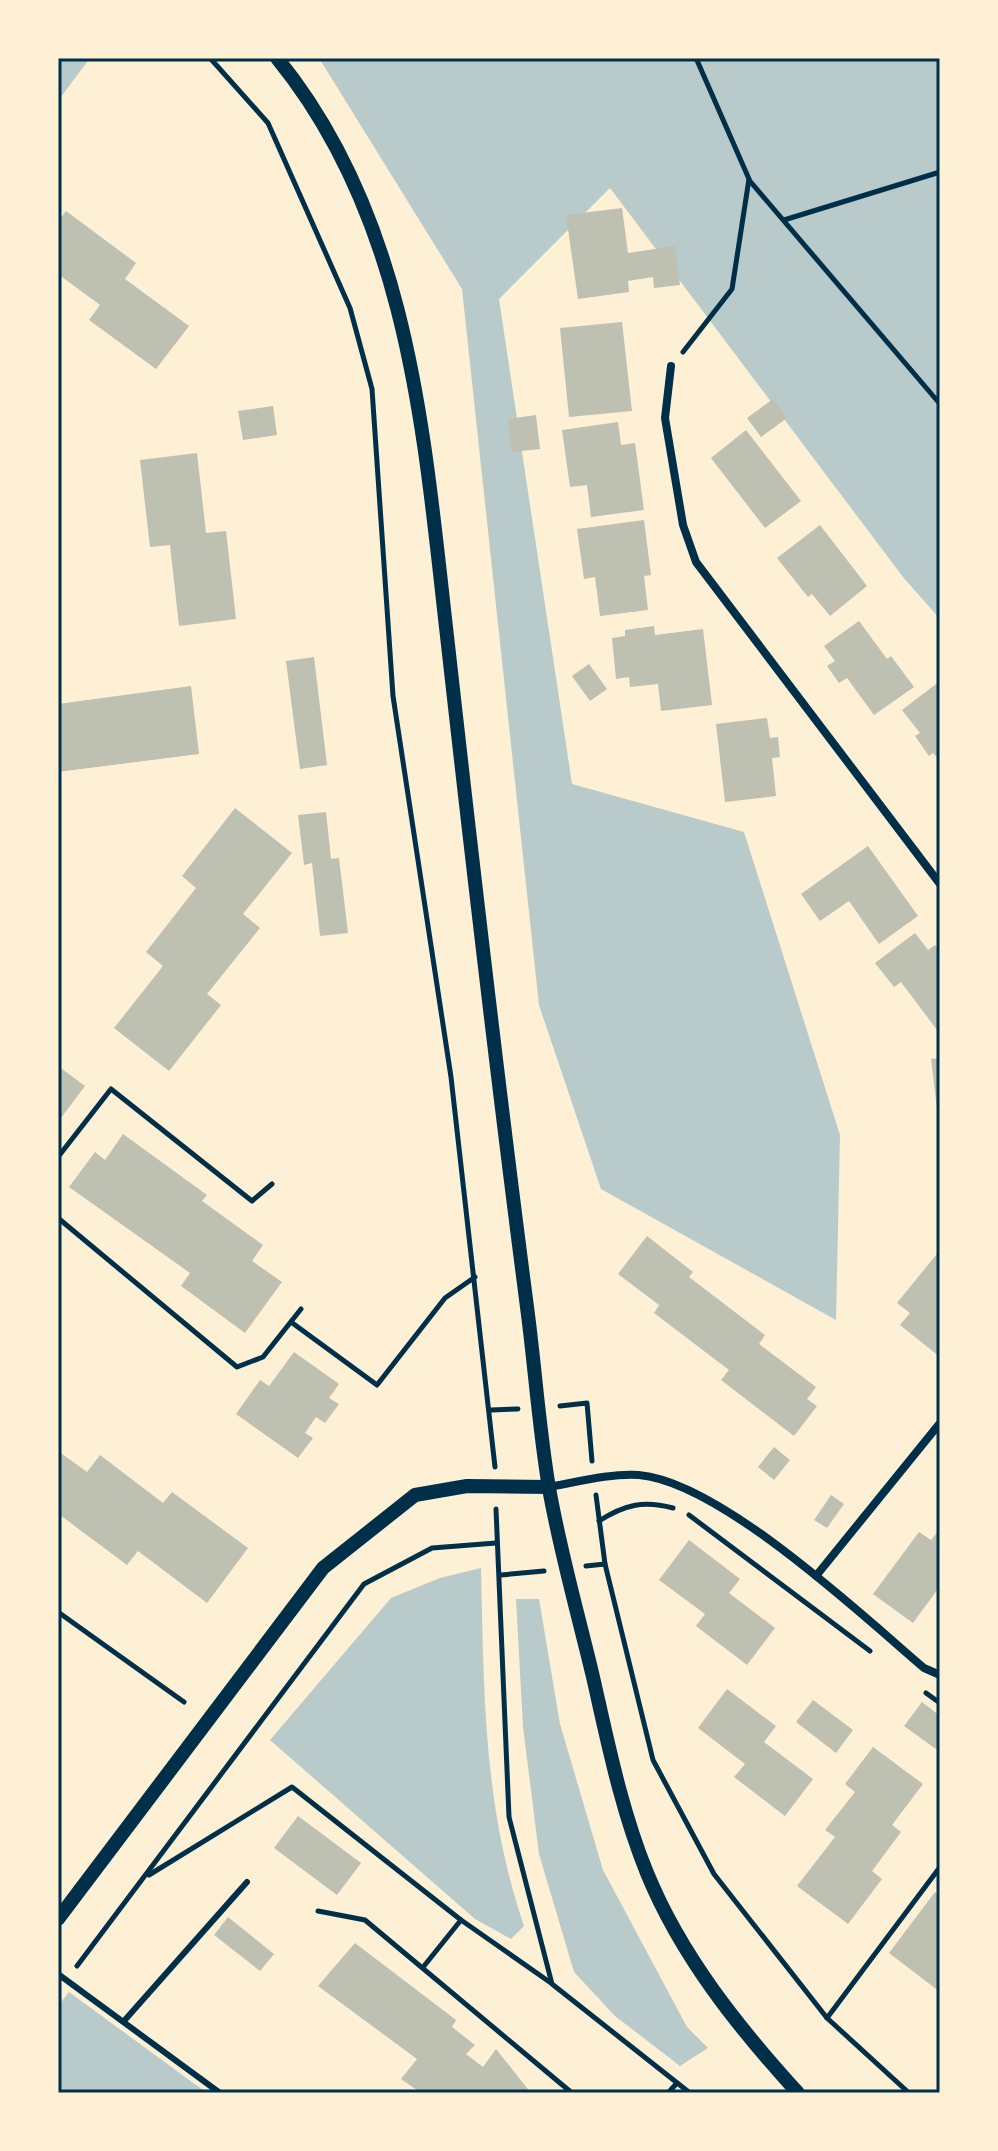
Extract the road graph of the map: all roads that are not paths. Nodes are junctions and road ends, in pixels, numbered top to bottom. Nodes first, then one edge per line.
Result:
1 (277, 58) edge
2 (671, 366) road end
3 (940, 884) edge
4 (940, 1423) edge
5 (549, 1487) junction
6 (816, 1576) junction
7 (940, 1675) edge
8 (247, 1882) dead end
9 (63, 1902) edge
10 (58, 1919) edge
11 (58, 1974) edge
12 (124, 2021) junction
13 (220, 2093) edge
14 (798, 2093) edge

1 - 5 street
2 - 3 street
4 - 6 street
5 - 6 street
5 - 9 street
5 - 14 street
6 - 7 street
8 - 12 lane
9 - 10 street
11 - 12 lane
12 - 13 lane

